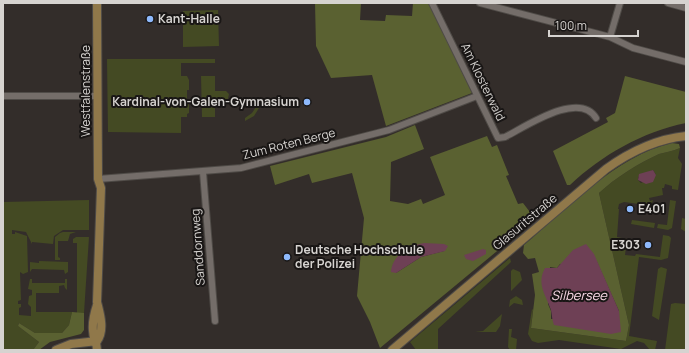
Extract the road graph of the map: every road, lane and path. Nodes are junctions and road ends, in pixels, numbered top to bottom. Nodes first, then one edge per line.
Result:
1 (97, 3) edge
2 (432, 3) edge
3 (480, 3) edge
4 (620, 3) edge
5 (668, 3) edge
6 (686, 8) edge
7 (610, 37) junction
8 (686, 62) edge
9 (3, 96) edge
10 (97, 96) junction
11 (478, 96) junction
12 (596, 118) dead end
13 (686, 136) edge
14 (203, 172) junction
15 (98, 179) junction
16 (215, 322) dead end
17 (97, 341) junction
18 (60, 349) edge
19 (75, 350) edge
20 (97, 350) edge
21 (392, 350) edge

1 - 10 main road, Westfalenstraße
2 - 11 street, Am Klosterwald
3 - 7 street
4 - 7 street
5 - 6 street
7 - 8 street
9 - 10 street
10 - 15 main road, Westfalenstraße
11 - 12 street, Am Klosterwald
11 - 14 street, Zum Roten Berge
13 - 21 main road, Glasuritstraße
14 - 15 street, Zum Roten Berge
14 - 16 street, Sanddornweg
15 - 17 main road, Westfalenstraße
17 - 18 main road
17 - 20 main road, Westfalenstraße
18 - 19 main road

